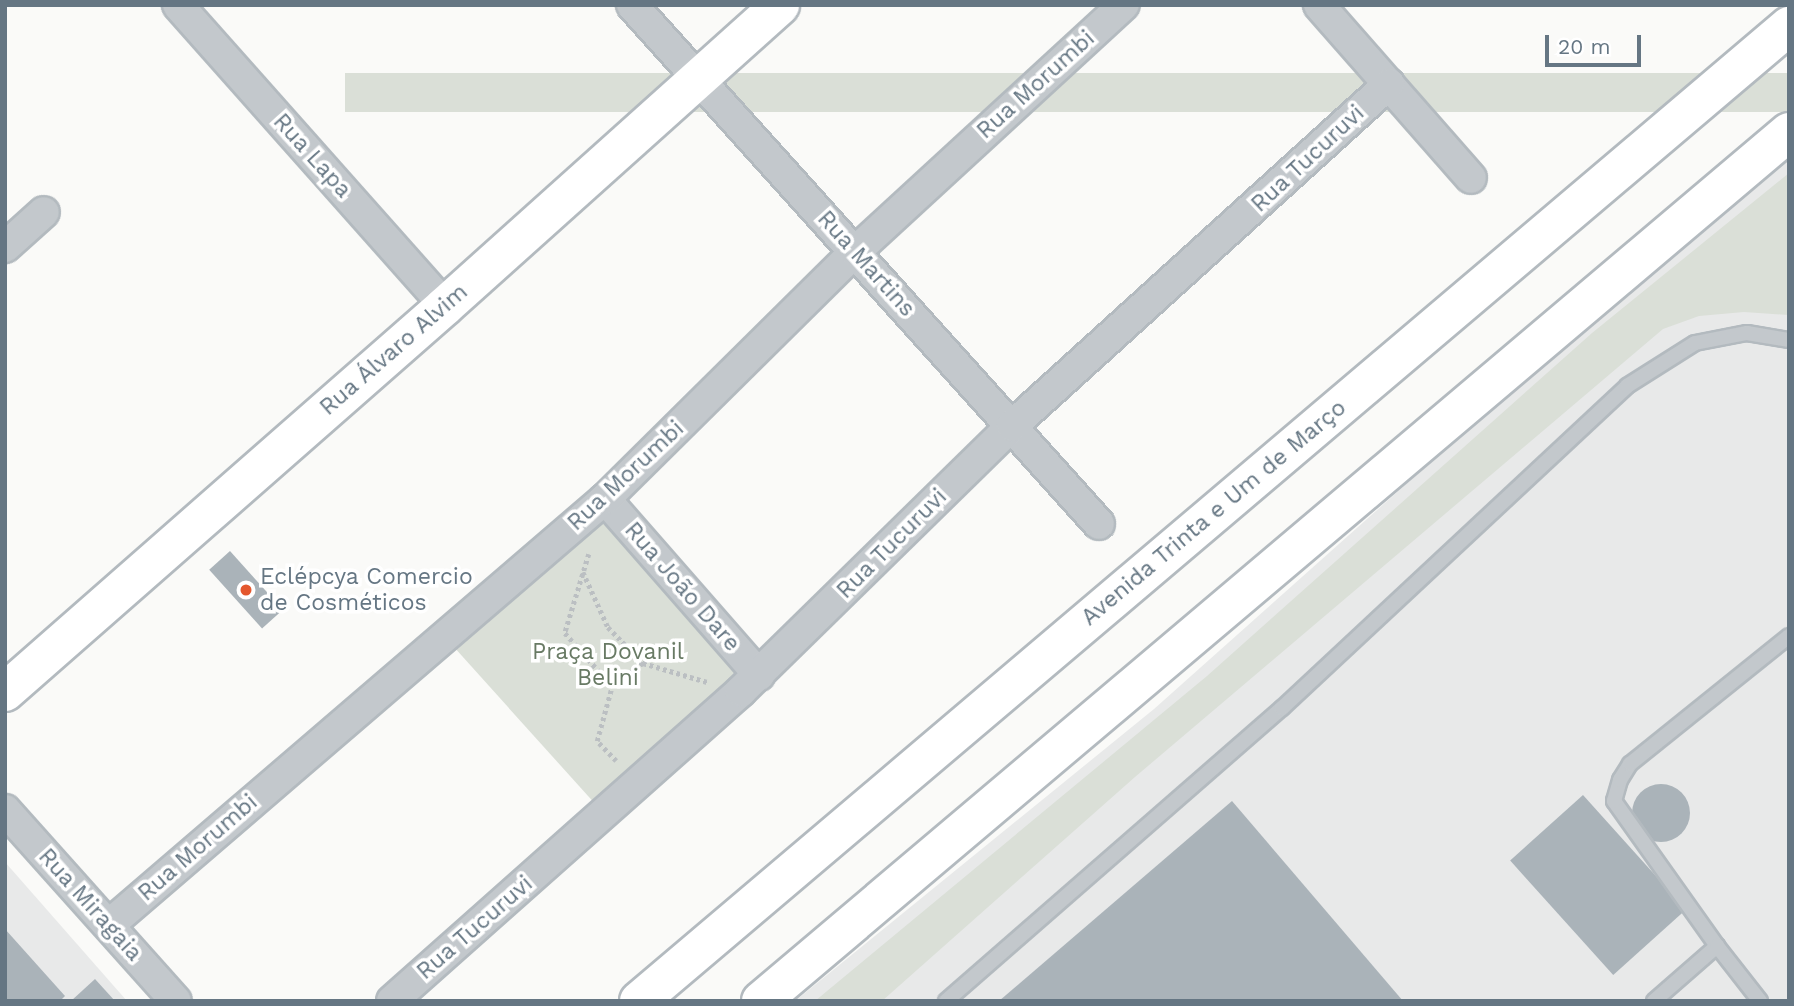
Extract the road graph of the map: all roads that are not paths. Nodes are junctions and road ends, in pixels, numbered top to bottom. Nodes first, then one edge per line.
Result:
1 (178, 5) edge
2 (632, 5) edge
3 (780, 5) edge
4 (1124, 5) edge
5 (1319, 5) edge
6 (1789, 26) edge
7 (699, 79) junction
8 (1389, 84) junction
9 (1789, 132) edge
10 (1471, 178) dead end
11 (44, 212) dead end
12 (5, 247) edge
13 (855, 252) junction
14 (445, 306) junction
15 (1789, 340) edge
16 (1012, 426) junction
17 (605, 499) junction
18 (1099, 524) dead end
19 (1789, 636) edge
20 (750, 683) junction
21 (5, 692) edge
22 (5, 810) edge
23 (109, 925) junction
24 (1717, 946) junction
25 (176, 1001) edge
26 (392, 1001) edge
27 (639, 1001) edge
28 (761, 1001) edge
29 (946, 1001) edge
30 (1654, 1001) edge
31 (1760, 1001) edge

1 - 14 street, Rua Lapa
2 - 7 street, Rua Martins
3 - 7 main road, Rua Álvaro Alvim
4 - 13 street, Rua Morumbi
5 - 8 street
6 - 27 main road, Avenida Trinta e Um de Março
7 - 13 street, Rua Martins
7 - 14 main road, Rua Álvaro Alvim
8 - 10 street
8 - 16 street, Rua Tucuruvi
9 - 28 main road
11 - 12 street
13 - 16 street, Rua Martins
13 - 17 street, Rua Morumbi
14 - 21 main road, Rua Álvaro Alvim
15 - 29 lane
16 - 18 street, Rua Martins
16 - 20 street, Rua Tucuruvi
17 - 20 street, Rua João Dare
17 - 23 street, Rua Morumbi
19 - 24 lane
20 - 26 street, Rua Tucuruvi
22 - 23 street, Rua Miragaia
23 - 25 street, Rua Miragaia
24 - 30 lane
24 - 31 lane

